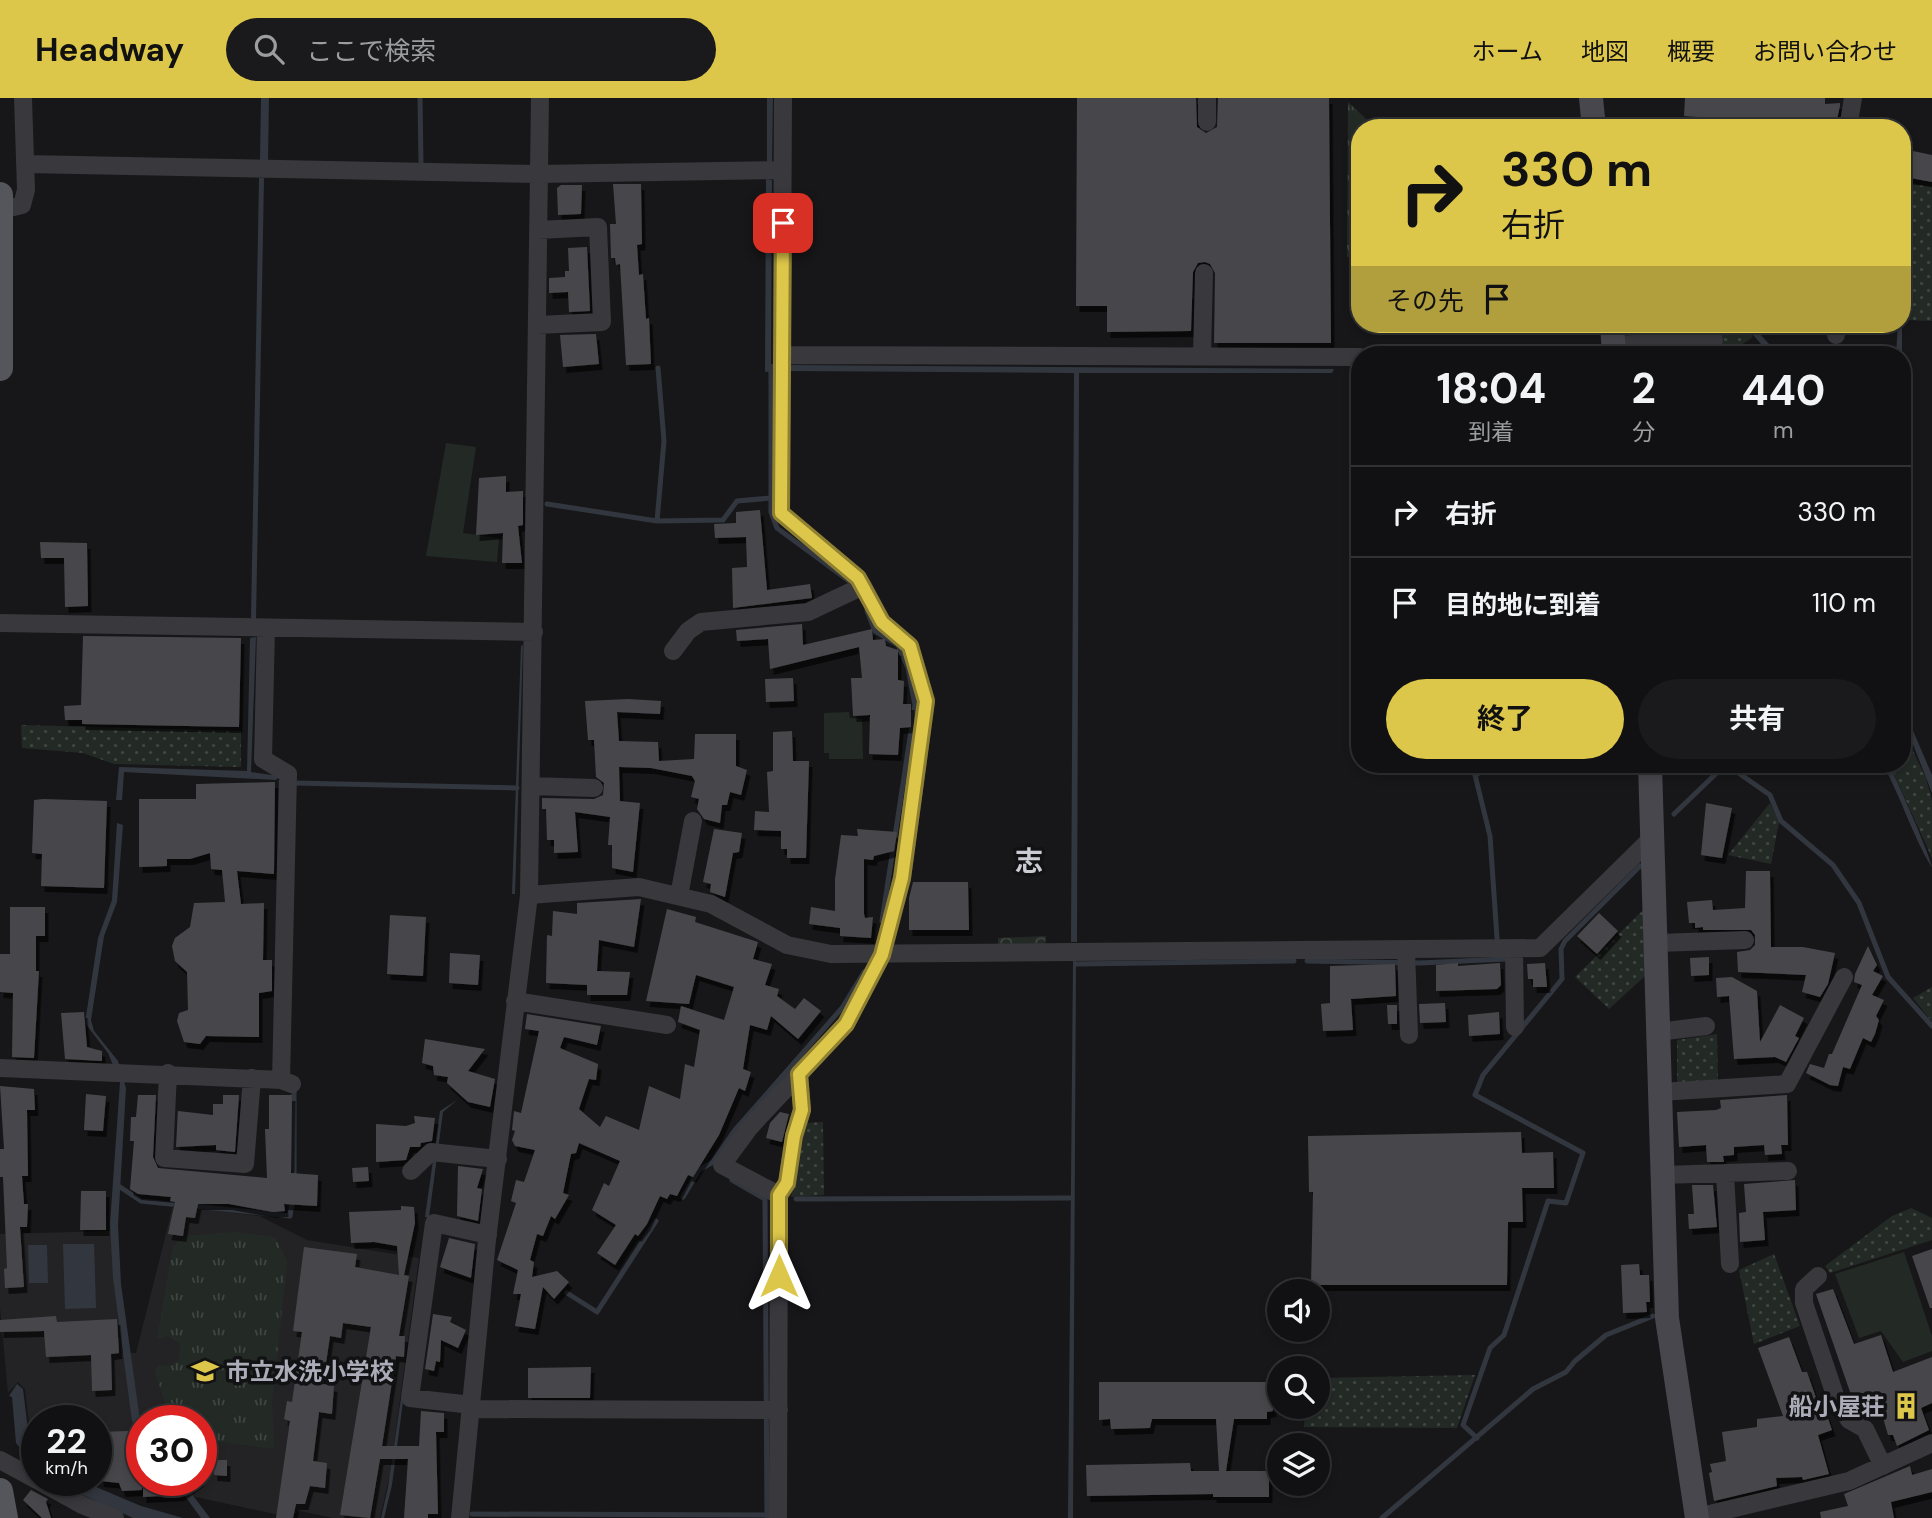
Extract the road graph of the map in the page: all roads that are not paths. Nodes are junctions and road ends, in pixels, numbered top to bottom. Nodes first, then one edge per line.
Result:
1 (23, 98) edge
2 (540, 98) edge
3 (783, 98) edge
4 (1208, 98) edge
5 (1591, 98) edge
6 (1853, 98) edge
7 (1593, 119) edge
8 (1850, 119) edge
9 (1207, 122) dead end
10 (25, 164) junction
11 (782, 170) junction
12 (539, 174) junction
13 (0, 195) edge
14 (1, 210) edge
15 (538, 230) junction
16 (1204, 273) dead end
17 (537, 325) junction
18 (1714, 340) dead end
19 (1613, 341) edge
20 (783, 355) junction
21 (1202, 356) junction
22 (1351, 357) edge
23 (0, 368) edge
24 (863, 586) junction
25 (0, 623) edge
26 (265, 628) junction
27 (534, 632) junction
28 (673, 651) dead end
29 (1650, 773) edge
30 (531, 786) junction
31 (594, 788) dead end
32 (693, 821) dead end
33 (1654, 835) junction
34 (528, 895) junction
35 (679, 896) junction
36 (1745, 940) dead end
37 (1657, 943) junction
38 (1514, 949) junction
39 (1406, 950) junction
40 (882, 955) junction
41 (1844, 977) dead end
42 (515, 1001) junction
43 (667, 1025) dead end
44 (1706, 1026) dead end
45 (1515, 1027) dead end
46 (1658, 1032) junction
47 (1409, 1035) dead end
48 (0, 1068) edge
49 (168, 1073) junction
50 (799, 1074) junction
51 (252, 1078) junction
52 (1660, 1092) junction
53 (498, 1159) junction
54 (411, 1171) dead end
55 (1788, 1171) dead end
56 (1725, 1173) junction
57 (1662, 1175) junction
58 (779, 1195) junction
59 (488, 1235) junction
60 (1730, 1264) dead end
61 (1818, 1276) dead end
62 (472, 1407) junction
63 (779, 1410) junction
64 (1932, 1443) edge
65 (0, 1460) edge
66 (1883, 1466) junction
67 (21, 1471) edge
68 (0, 1491) edge
69 (66, 1496) edge
70 (5, 1518) edge
71 (115, 1518) edge
72 (460, 1518) edge
73 (778, 1518) edge
74 (1697, 1518) edge

1 - 10 street
2 - 12 street
3 - 11 street
4 - 9 street
5 - 7 street
6 - 8 street
10 - 12 street
10 - 14 street
11 - 12 street
11 - 20 street
12 - 15 street
13 - 14 main road
14 - 23 main road
15 - 17 street
15 - 17 street
16 - 21 street
17 - 27 street
18 - 19 street
20 - 21 street
20 - 24 street
21 - 22 street
24 - 28 street
24 - 40 street
25 - 26 street
26 - 27 street
26 - 51 street
27 - 30 street
29 - 33 street
30 - 31 street
30 - 34 street
32 - 35 street
33 - 37 street
33 - 38 street
34 - 35 street
34 - 42 street
35 - 40 street
36 - 37 street
37 - 46 street
38 - 39 street
38 - 45 street
39 - 40 street
39 - 47 street
40 - 50 street
41 - 52 street
42 - 43 street
42 - 53 street
44 - 46 street
46 - 52 street
48 - 49 street
49 - 51 street
49 - 51 street
50 - 58 street
50 - 58 street
52 - 57 street
53 - 54 street
53 - 59 street
55 - 56 street
56 - 57 street
56 - 60 street
57 - 74 street
58 - 63 street
59 - 62 street
59 - 62 street
61 - 66 street
62 - 63 street
62 - 72 street
63 - 73 street
64 - 66 street
65 - 67 street
66 - 74 street
68 - 70 main road
69 - 71 street

